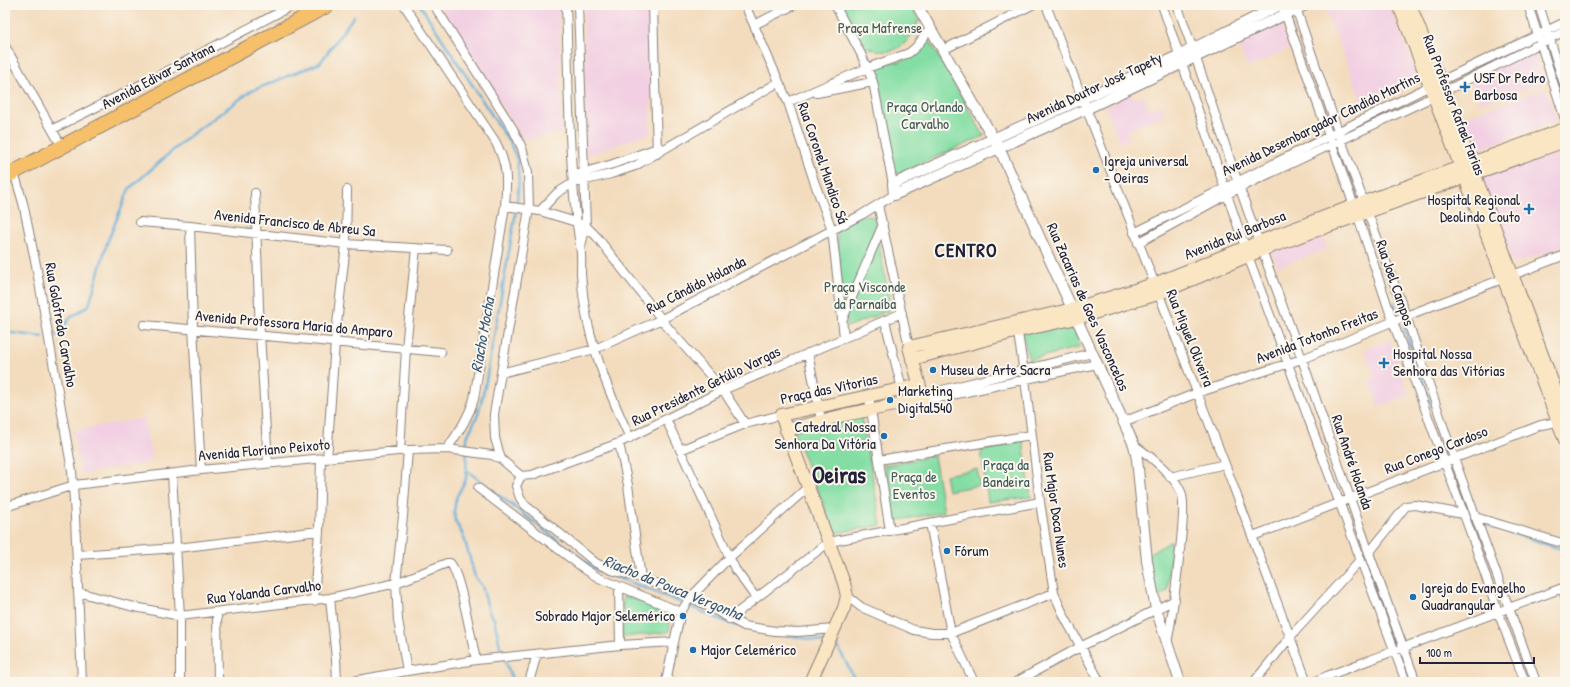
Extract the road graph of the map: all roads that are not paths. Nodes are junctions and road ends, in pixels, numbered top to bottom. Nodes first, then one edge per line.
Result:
1 (293, 5) edge
2 (328, 5) edge
3 (404, 5) edge
4 (434, 5) edge
5 (566, 5) edge
6 (578, 5) edge
7 (653, 5) edge
8 (745, 5) edge
9 (794, 5) edge
10 (836, 5) edge
11 (917, 5) edge
12 (1032, 5) edge
13 (1046, 5) edge
14 (1162, 5) edge
15 (1177, 5) edge
16 (1399, 5) edge
17 (1410, 5) edge
18 (1528, 5) edge
19 (1539, 5) edge
20 (1299, 6) edge
21 (1282, 8) edge
22 (1565, 22) edge
23 (754, 25) junction
24 (578, 28) junction
25 (930, 29) junction
26 (567, 30) junction
27 (1547, 30) junction
28 (1565, 31) edge
29 (1539, 39) junction
30 (1549, 39) junction
31 (5, 46) edge
32 (943, 50) junction
33 (1195, 53) junction
34 (1181, 59) junction
35 (867, 68) junction
36 (779, 82) junction
37 (873, 82) junction
38 (1565, 87) edge
39 (1437, 89) junction
40 (801, 97) junction
41 (1082, 99) junction
42 (788, 102) junction
43 (1086, 110) junction
44 (1565, 119) edge
45 (53, 129) junction
46 (1565, 129) edge
47 (1340, 136) junction
48 (1330, 140) junction
49 (1565, 141) edge
50 (997, 143) junction
51 (62, 147) junction
52 (656, 151) junction
53 (1468, 171) junction
54 (10, 175) edge
55 (584, 176) junction
56 (573, 179) junction
57 (892, 184) junction
58 (1238, 185) junction
59 (347, 190) dead end
60 (1225, 191) junction
61 (255, 193) dead end
62 (894, 195) junction
63 (878, 205) junction
64 (507, 206) junction
65 (527, 209) junction
66 (1361, 210) junction
67 (540, 211) junction
68 (140, 222) dead end
69 (576, 222) junction
70 (883, 224) junction
71 (190, 226) junction
72 (586, 226) junction
73 (832, 230) junction
74 (256, 233) junction
75 (1134, 233) junction
76 (1138, 243) junction
77 (346, 244) junction
78 (1261, 246) junction
79 (581, 247) junction
80 (416, 248) junction
81 (447, 250) dead end
82 (1247, 252) junction
83 (1565, 255) edge
84 (1508, 277) junction
85 (1156, 289) junction
86 (902, 313) junction
87 (1075, 314) junction
88 (1406, 316) junction
89 (662, 319) junction
90 (842, 321) junction
91 (885, 321) junction
92 (1393, 322) junction
93 (144, 325) dead end
94 (1017, 326) junction
95 (193, 328) junction
96 (260, 334) junction
97 (844, 338) junction
98 (335, 342) junction
99 (909, 347) junction
100 (406, 348) junction
101 (595, 349) junction
102 (441, 352) dead end
103 (808, 353) junction
104 (1092, 354) junction
105 (912, 359) junction
106 (1302, 359) junction
107 (1289, 363) junction
108 (1097, 364) junction
109 (1024, 370) junction
110 (500, 373) junction
111 (1025, 379) junction
112 (902, 389) junction
113 (724, 390) junction
114 (1197, 393) junction
115 (920, 396) junction
116 (869, 397) junction
117 (819, 407) junction
118 (871, 410) junction
119 (781, 415) junction
120 (1562, 416) edge
121 (666, 419) junction
122 (821, 420) junction
123 (1123, 422) junction
124 (745, 424) junction
125 (786, 430) junction
126 (1031, 435) junction
127 (630, 438) junction
128 (1565, 440) edge
129 (619, 444) junction
130 (1134, 446) junction
131 (447, 449) junction
132 (404, 450) junction
133 (680, 450) junction
134 (1454, 458) junction
135 (324, 459) junction
136 (501, 459) junction
137 (878, 460) junction
138 (1443, 462) junction
139 (268, 463) junction
140 (1225, 464) junction
141 (201, 470) junction
142 (172, 474) junction
143 (521, 476) junction
144 (1170, 477) junction
145 (74, 485) junction
146 (478, 488) dead end
147 (807, 488) junction
148 (1350, 499) junction
149 (1040, 502) junction
150 (1339, 503) junction
151 (5, 506) edge
152 (1463, 514) junction
153 (1476, 517) junction
154 (930, 523) junction
155 (1480, 530) junction
156 (319, 531) junction
157 (890, 531) junction
158 (1470, 531) junction
159 (1252, 536) junction
160 (828, 542) junction
161 (1565, 544) edge
162 (177, 548) junction
163 (1368, 553) junction
164 (77, 555) junction
165 (729, 558) junction
166 (1360, 560) junction
167 (641, 578) junction
168 (396, 583) junction
169 (619, 587) junction
170 (1563, 587) edge
171 (78, 592) junction
172 (1054, 593) junction
173 (847, 596) junction
174 (1565, 596) edge
175 (330, 598) junction
176 (690, 598) junction
177 (756, 598) junction
178 (1175, 600) junction
179 (314, 601) junction
180 (1508, 608) junction
181 (1156, 609) junction
182 (683, 610) junction
183 (217, 612) junction
184 (1498, 612) junction
185 (180, 616) junction
186 (729, 619) junction
187 (833, 631) junction
188 (951, 632) junction
189 (1291, 636) junction
190 (674, 642) junction
191 (1167, 644) junction
192 (620, 645) junction
193 (1080, 647) junction
194 (1403, 648) junction
195 (1394, 651) junction
196 (537, 654) junction
197 (476, 660) junction
198 (407, 671) junction
199 (1029, 679) edge
200 (82, 682) edge
201 (180, 682) edge
202 (218, 682) edge
203 (336, 682) edge
204 (348, 682) edge
205 (529, 682) edge
206 (666, 682) edge
207 (810, 682) edge
208 (974, 682) edge
209 (1016, 682) edge
210 (1100, 682) edge
211 (1180, 682) edge
212 (1254, 682) edge
213 (1307, 682) edge
214 (1314, 682) edge
215 (1406, 682) edge
216 (1416, 682) edge
217 (1525, 682) edge
218 (1536, 682) edge

1 - 45 street, Avenida Edivar Santana
2 - 51 highway, Avenida Edivar Santana
3 - 64 street
4 - 65 street
5 - 26 street
6 - 24 street
7 - 52 street
8 - 23 street, Rua Coronel Mundico Sá
9 - 23 street
10 - 35 street
11 - 25 street, Rua Zacarias de Goes Vasconcelos
12 - 32 street
13 - 41 street, Rua Miguel Oliveira
14 - 34 street, Rua André Holanda
15 - 33 street, Rua André Holanda
16 - 39 main road, Rua Professor Rafael Farias
17 - 39 main road, Rua Professor Rafael Farias
18 - 29 street
19 - 27 street
20 - 21 street, Avenida Doutor José Tapety
20 - 47 street, Rua Joel Campos
21 - 33 street, Avenida Doutor José Tapety
21 - 48 street, Rua Joel Campos
22 - 27 street, Avenida Desembargador Cândido Martins
23 - 36 street, Rua Coronel Mundico Sá
24 - 26 street
24 - 55 street
25 - 32 street, Rua Zacarias de Goes Vasconcelos
25 - 35 street
26 - 56 street
27 - 29 street, Avenida Desembargador Cândido Martins
27 - 30 street
28 - 30 street, Avenida Desembargador Cândido Martins
29 - 30 street, Avenida Desembargador Cândido Martins
29 - 39 street, Avenida Desembargador Cândido Martins
29 - 44 street
30 - 38 street
31 - 45 street
32 - 50 street, Rua Zacarias de Goes Vasconcelos
33 - 34 street, Avenida Doutor José Tapety
33 - 58 street, Rua André Holanda
34 - 41 street, Avenida Doutor José Tapety
34 - 43 street, Avenida Doutor José Tapety
34 - 60 street, Rua André Holanda
35 - 37 street
35 - 40 street
36 - 42 street, Rua Coronel Mundico Sá
36 - 52 street
37 - 40 street
37 - 57 street
39 - 47 street, Avenida Desembargador Cândido Martins
39 - 53 main road, Rua Professor Rafael Farias
40 - 42 street
41 - 43 street, Rua Miguel Oliveira
41 - 50 street, Avenida Doutor José Tapety
42 - 73 street, Rua Coronel Mundico Sá
43 - 50 street, Avenida Doutor José Tapety
43 - 75 street, Rua Miguel Oliveira
45 - 51 street
46 - 53 main road, Avenida Rui Barbosa
47 - 48 street, Avenida Desembargador Cândido Martins
47 - 66 street, Rua Joel Campos
48 - 58 street, Avenida Desembargador Cândido Martins
48 - 66 street, Rua Joel Campos
49 - 53 main road, Avenida Rui Barbosa
50 - 57 street, Avenida Doutor José Tapety
50 - 62 street, Avenida Doutor José Tapety
50 - 87 street, Rua Zacarias de Goes Vasconcelos
51 - 54 highway, Avenida Edivar Santana
52 - 55 street
53 - 66 main road, Avenida Rui Barbosa
53 - 84 main road, Rua Professor Rafael Farias
54 - 145 street, Rua Golofredo Carvalho
55 - 56 street
55 - 72 street
56 - 67 street
56 - 69 street
57 - 62 street
58 - 60 street, Avenida Desembargador Cândido Martins
58 - 78 street, Rua André Holanda
59 - 77 street
60 - 75 street, Avenida Desembargador Cândido Martins
60 - 76 street, Avenida Desembargador Cândido Martins
60 - 82 street, Rua André Holanda
61 - 74 street
62 - 63 street, Rua Cândido Holanda
63 - 70 street
63 - 73 street, Rua Cândido Holanda
64 - 65 street
64 - 131 street
65 - 67 street
65 - 110 street
66 - 78 main road, Avenida Rui Barbosa
66 - 88 street, Rua Joel Campos
66 - 92 street, Rua Joel Campos
67 - 69 street
68 - 71 street, Avenida Francisco de Abreu Sa
69 - 72 street
69 - 79 street
70 - 86 street
70 - 90 street
71 - 74 street, Avenida Francisco de Abreu Sa
71 - 95 street
72 - 79 street
72 - 89 street
73 - 89 street, Rua Cândido Holanda
73 - 90 street, Rua Coronel Mundico Sá
74 - 77 street, Avenida Francisco de Abreu Sa
74 - 96 street
75 - 76 street, Rua Miguel Oliveira
76 - 85 street, Rua Miguel Oliveira
77 - 80 street, Avenida Francisco de Abreu Sa
77 - 98 street
78 - 82 main road, Avenida Rui Barbosa
78 - 106 street, Rua André Holanda
79 - 101 street
80 - 81 street, Avenida Francisco de Abreu Sa
80 - 100 street
82 - 85 main road, Avenida Rui Barbosa
82 - 107 street, Rua André Holanda
83 - 84 street, Avenida Totonho Freitas
84 - 88 street, Avenida Totonho Freitas
84 - 120 main road, Rua Professor Rafael Farias
85 - 87 main road, Avenida Rui Barbosa
85 - 114 street, Rua Miguel Oliveira
86 - 91 street, Rua Presidente Getúlio Vargas
86 - 99 street
87 - 94 main road, Avenida Rui Barbosa
87 - 104 street, Rua Zacarias de Goes Vasconcelos
88 - 92 street, Avenida Totonho Freitas
88 - 134 street, Rua Joel Campos
89 - 101 street, Rua Cândido Holanda
89 - 113 street
90 - 97 street, Rua Coronel Mundico Sá
91 - 97 street, Rua Presidente Getúlio Vargas
91 - 112 street
92 - 106 street, Avenida Totonho Freitas
92 - 138 street, Rua Joel Campos
93 - 95 street, Avenida Professora Maria do Amparo
94 - 99 main road, Avenida Rui Barbosa
94 - 105 main road, Avenida Rui Barbosa
94 - 109 street, Rua Major Doca Nunes
95 - 96 street, Avenida Professora Maria do Amparo
95 - 141 street
96 - 98 street, Avenida Professora Maria do Amparo
96 - 139 street
97 - 103 street, Rua Presidente Getúlio Vargas
98 - 100 street, Avenida Professora Maria do Amparo
98 - 135 street
99 - 105 main road
100 - 102 street, Avenida Professora Maria do Amparo
100 - 132 street
101 - 110 street, Rua Cândido Holanda
101 - 127 street
103 - 113 street, Rua Presidente Getúlio Vargas
103 - 117 street
104 - 108 street, Rua Zacarias de Goes Vasconcelos
104 - 109 street
105 - 115 main road
106 - 107 street, Avenida Totonho Freitas
106 - 148 street, Rua André Holanda
107 - 114 street, Avenida Totonho Freitas
107 - 150 street, Rua André Holanda
108 - 111 street
108 - 123 street, Rua Zacarias de Goes Vasconcelos
109 - 111 street, Rua Major Doca Nunes
109 - 115 street
110 - 136 street
111 - 115 street
111 - 126 street, Rua Major Doca Nunes
112 - 115 main road, Praça das Vitorias
112 - 116 main road, Praça das Vitorias
113 - 121 street, Rua Presidente Getúlio Vargas
113 - 124 street
114 - 123 street, Avenida Totonho Freitas
114 - 140 street, Rua Miguel Oliveira
115 - 118 main road
116 - 117 main road, Praça das Vitorias
116 - 118 street
117 - 119 main road, Praça das Vitorias
117 - 122 street
118 - 122 main road
118 - 137 street
119 - 124 street, Praça das Vitorias
119 - 125 main road
120 - 128 main road, Rua Professor Rafael Farias
120 - 134 street, Rua Conego Cardoso
121 - 127 street, Rua Presidente Getúlio Vargas
121 - 133 street
122 - 125 main road
123 - 130 street, Rua Zacarias de Goes Vasconcelos
124 - 133 street, Praça das Vitorias
125 - 147 main road
126 - 137 street
126 - 149 street, Rua Major Doca Nunes
127 - 129 street, Rua Presidente Getúlio Vargas
129 - 143 street, Rua Presidente Getúlio Vargas
129 - 167 street
130 - 144 street
130 - 181 street, Rua Zacarias de Goes Vasconcelos
131 - 132 street, Avenida Floriano Peixoto
131 - 136 street, Avenida Floriano Peixoto
132 - 135 street, Avenida Floriano Peixoto
132 - 168 street
133 - 165 street
134 - 138 street, Rua Conego Cardoso
134 - 153 street, Rua Joel Campos
135 - 139 street, Avenida Floriano Peixoto
135 - 156 street
136 - 143 street, Avenida Floriano Peixoto
137 - 157 street
138 - 148 street, Rua Conego Cardoso
138 - 152 street, Rua Joel Campos
139 - 141 street, Avenida Floriano Peixoto
140 - 144 street
140 - 159 street, Rua Miguel Oliveira
141 - 142 street, Avenida Floriano Peixoto
142 - 145 street, Avenida Floriano Peixoto
142 - 162 street
143 - 167 street
144 - 178 street
145 - 151 street, Avenida Floriano Peixoto
145 - 164 street, Rua Golofredo Carvalho
146 - 169 street
147 - 160 main road
147 - 165 street
148 - 150 street, Rua Conego Cardoso
148 - 163 street, Rua André Holanda
149 - 154 street
149 - 172 street, Rua Major Doca Nunes
150 - 159 street, Rua Conego Cardoso
150 - 166 street, Rua André Holanda
152 - 158 street, Rua Joel Campos
152 - 163 street
153 - 155 street, Rua Joel Campos
153 - 161 street
154 - 157 street
154 - 188 street
155 - 158 street
155 - 180 street, Rua Joel Campos
156 - 162 street
156 - 179 street
157 - 160 street
158 - 184 street, Rua Joel Campos
159 - 189 street, Rua Miguel Oliveira
160 - 173 main road
160 - 177 street
162 - 164 street
162 - 185 street
163 - 194 street, Rua André Holanda
164 - 171 street, Rua Golofredo Carvalho
165 - 176 street
165 - 177 street
166 - 189 street
166 - 195 street, Rua André Holanda
167 - 176 street
168 - 175 street, Rua Yolanda Carvalho
168 - 197 street, Rua Yolanda Carvalho
168 - 198 street
169 - 182 street
169 - 192 street
170 - 174 street
170 - 180 street
171 - 185 street, Rua Yolanda Carvalho
171 - 200 street, Rua Golofredo Carvalho
172 - 188 street
172 - 193 street, Rua Major Doca Nunes
173 - 187 main road
173 - 188 street
175 - 179 street, Rua Yolanda Carvalho
175 - 203 street
176 - 182 street
176 - 186 street
177 - 186 street
178 - 181 street
178 - 191 street
179 - 183 street, Rua Yolanda Carvalho
180 - 184 street
180 - 218 street, Rua Joel Campos
181 - 191 street, Rua Zacarias de Goes Vasconcelos
181 - 193 street
182 - 190 street
183 - 185 street, Rua Yolanda Carvalho
183 - 202 street
184 - 194 street
184 - 217 street, Rua Joel Campos
185 - 201 street
186 - 187 street
187 - 207 main road
188 - 208 street
189 - 212 street
189 - 213 street, Rua Miguel Oliveira
190 - 192 street
190 - 206 street
191 - 211 street, Rua Zacarias de Goes Vasconcelos
192 - 196 street
193 - 199 street
193 - 210 street, Rua Major Doca Nunes
194 - 195 street
194 - 216 street, Rua André Holanda
195 - 214 street
195 - 215 street, Rua André Holanda
196 - 197 street
196 - 205 street
197 - 198 street
198 - 204 street
199 - 209 street

